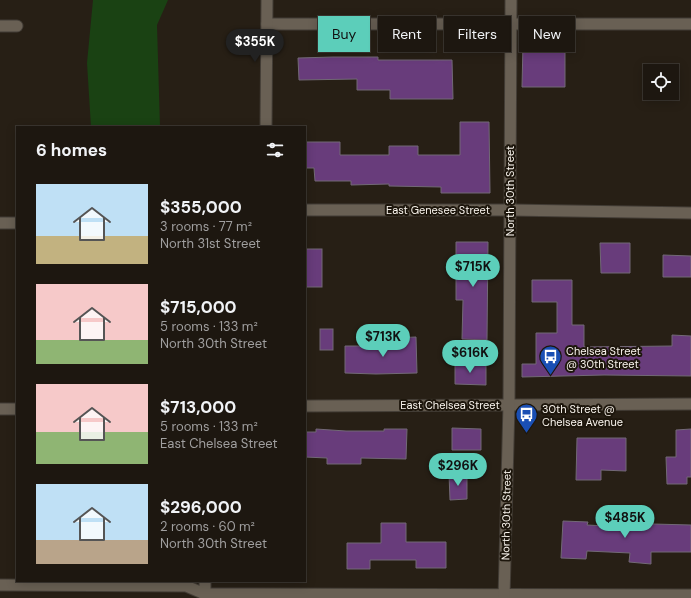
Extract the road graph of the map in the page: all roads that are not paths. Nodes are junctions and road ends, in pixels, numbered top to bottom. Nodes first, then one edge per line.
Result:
1 (267, 0) edge
2 (511, 0) edge
3 (510, 16) edge
4 (267, 24) junction
5 (444, 24) edge
6 (511, 24) edge
7 (691, 24) edge
8 (0, 26) edge
9 (17, 26) dead end
10 (510, 52) edge
11 (266, 126) edge
12 (306, 210) edge
13 (510, 210) junction
14 (691, 212) edge
15 (0, 223) edge
16 (16, 223) edge
17 (509, 404) junction
18 (691, 404) edge
19 (306, 406) edge
20 (0, 409) edge
21 (16, 409) edge
22 (205, 582) edge
23 (0, 586) edge
24 (691, 595) edge
25 (205, 596) edge
26 (504, 596) edge

1 - 4 street
2 - 3 street, North 30th Street
4 - 5 street
4 - 11 street
6 - 7 street
8 - 9 street
10 - 13 street, North 30th Street
12 - 13 street, East Genesee Street
13 - 14 street, East Genesee Street
13 - 17 street, North 30th Street
15 - 16 street
17 - 18 street, East Chelsea Street
17 - 19 street, East Chelsea Street
17 - 26 street, North 30th Street
20 - 21 street
22 - 25 street
23 - 25 street
24 - 26 street
25 - 26 street

